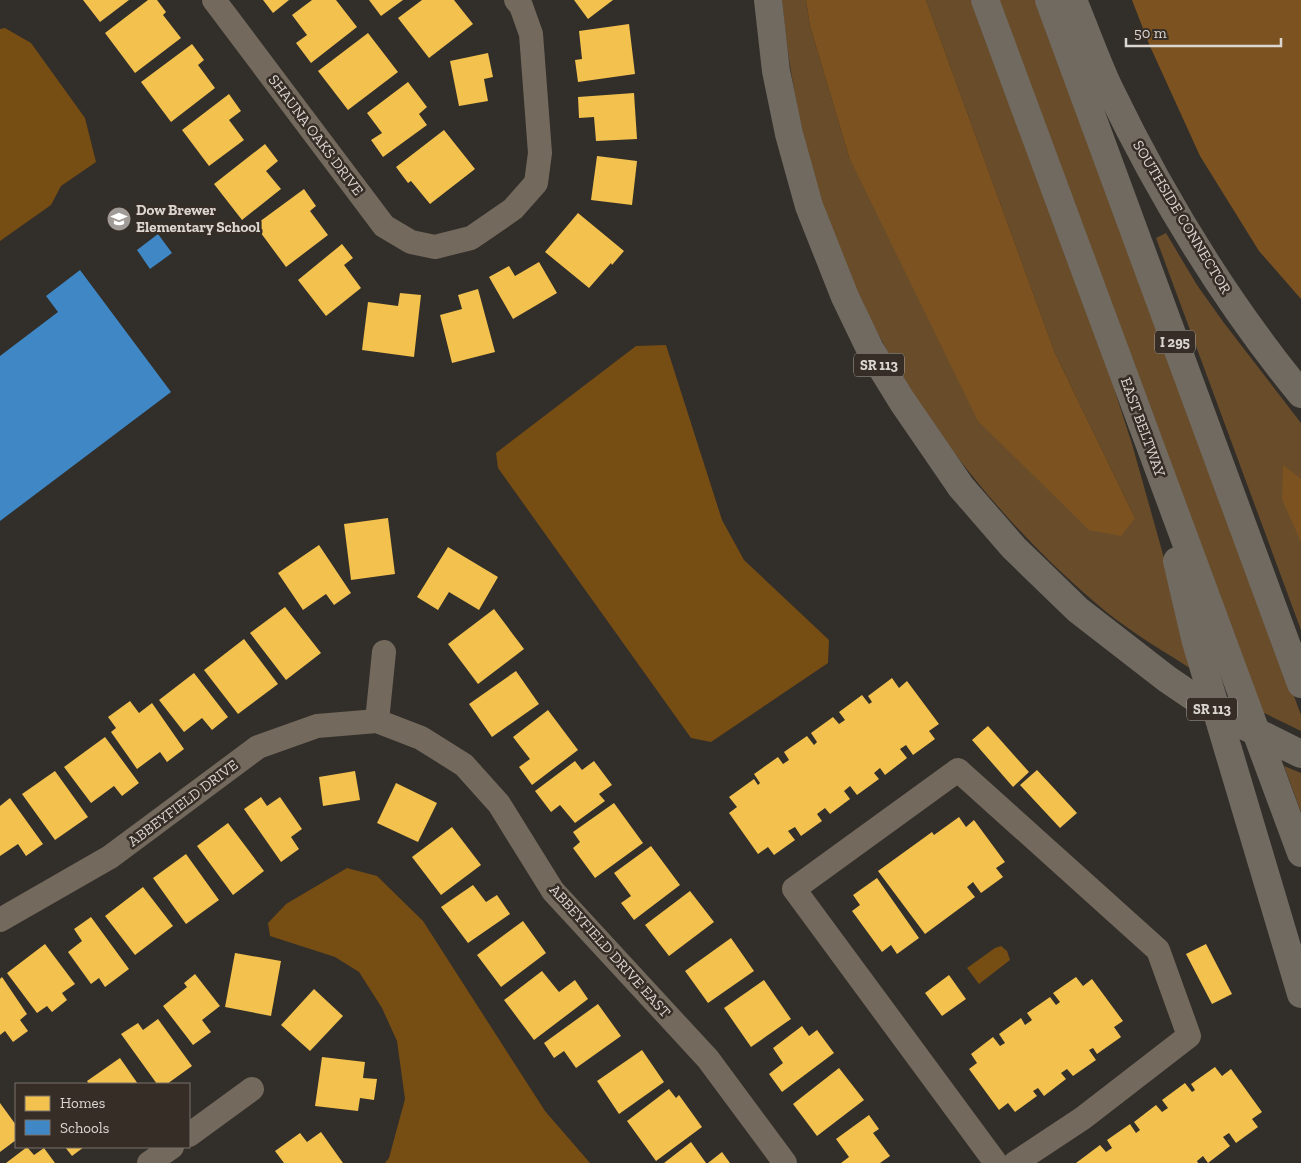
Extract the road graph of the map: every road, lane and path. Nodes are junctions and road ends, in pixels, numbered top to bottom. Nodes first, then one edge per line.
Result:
1 (214, 0) edge
2 (516, 0) edge
3 (768, 0) edge
4 (985, 0) edge
5 (1049, 0) edge
6 (1073, 0) edge
7 (1301, 394) edge
8 (1150, 443) junction
9 (384, 652) dead end
10 (1301, 684) edge
11 (377, 721) junction
12 (1301, 754) edge
13 (1301, 853) edge
14 (0, 920) edge
15 (1301, 994) edge
16 (252, 1089) dead end
17 (190, 1134) edge
18 (171, 1148) edge
19 (149, 1163) edge
20 (785, 1163) edge
21 (996, 1163) edge
22 (1015, 1163) edge

1 - 2 street, SHAUNA OAKS DRIVE
3 - 12 highway, SR 113
4 - 8 highway, EAST BELTWAY
5 - 10 highway, I 295
6 - 7 highway, SOUTHSIDE CONNECTOR
8 - 13 highway, EAST BELTWAY
8 - 15 highway
9 - 11 street
11 - 14 street, ABBEYFIELD DRIVE
11 - 20 street, ABBEYFIELD DRIVE EAST
16 - 17 street
18 - 19 street
21 - 22 street

